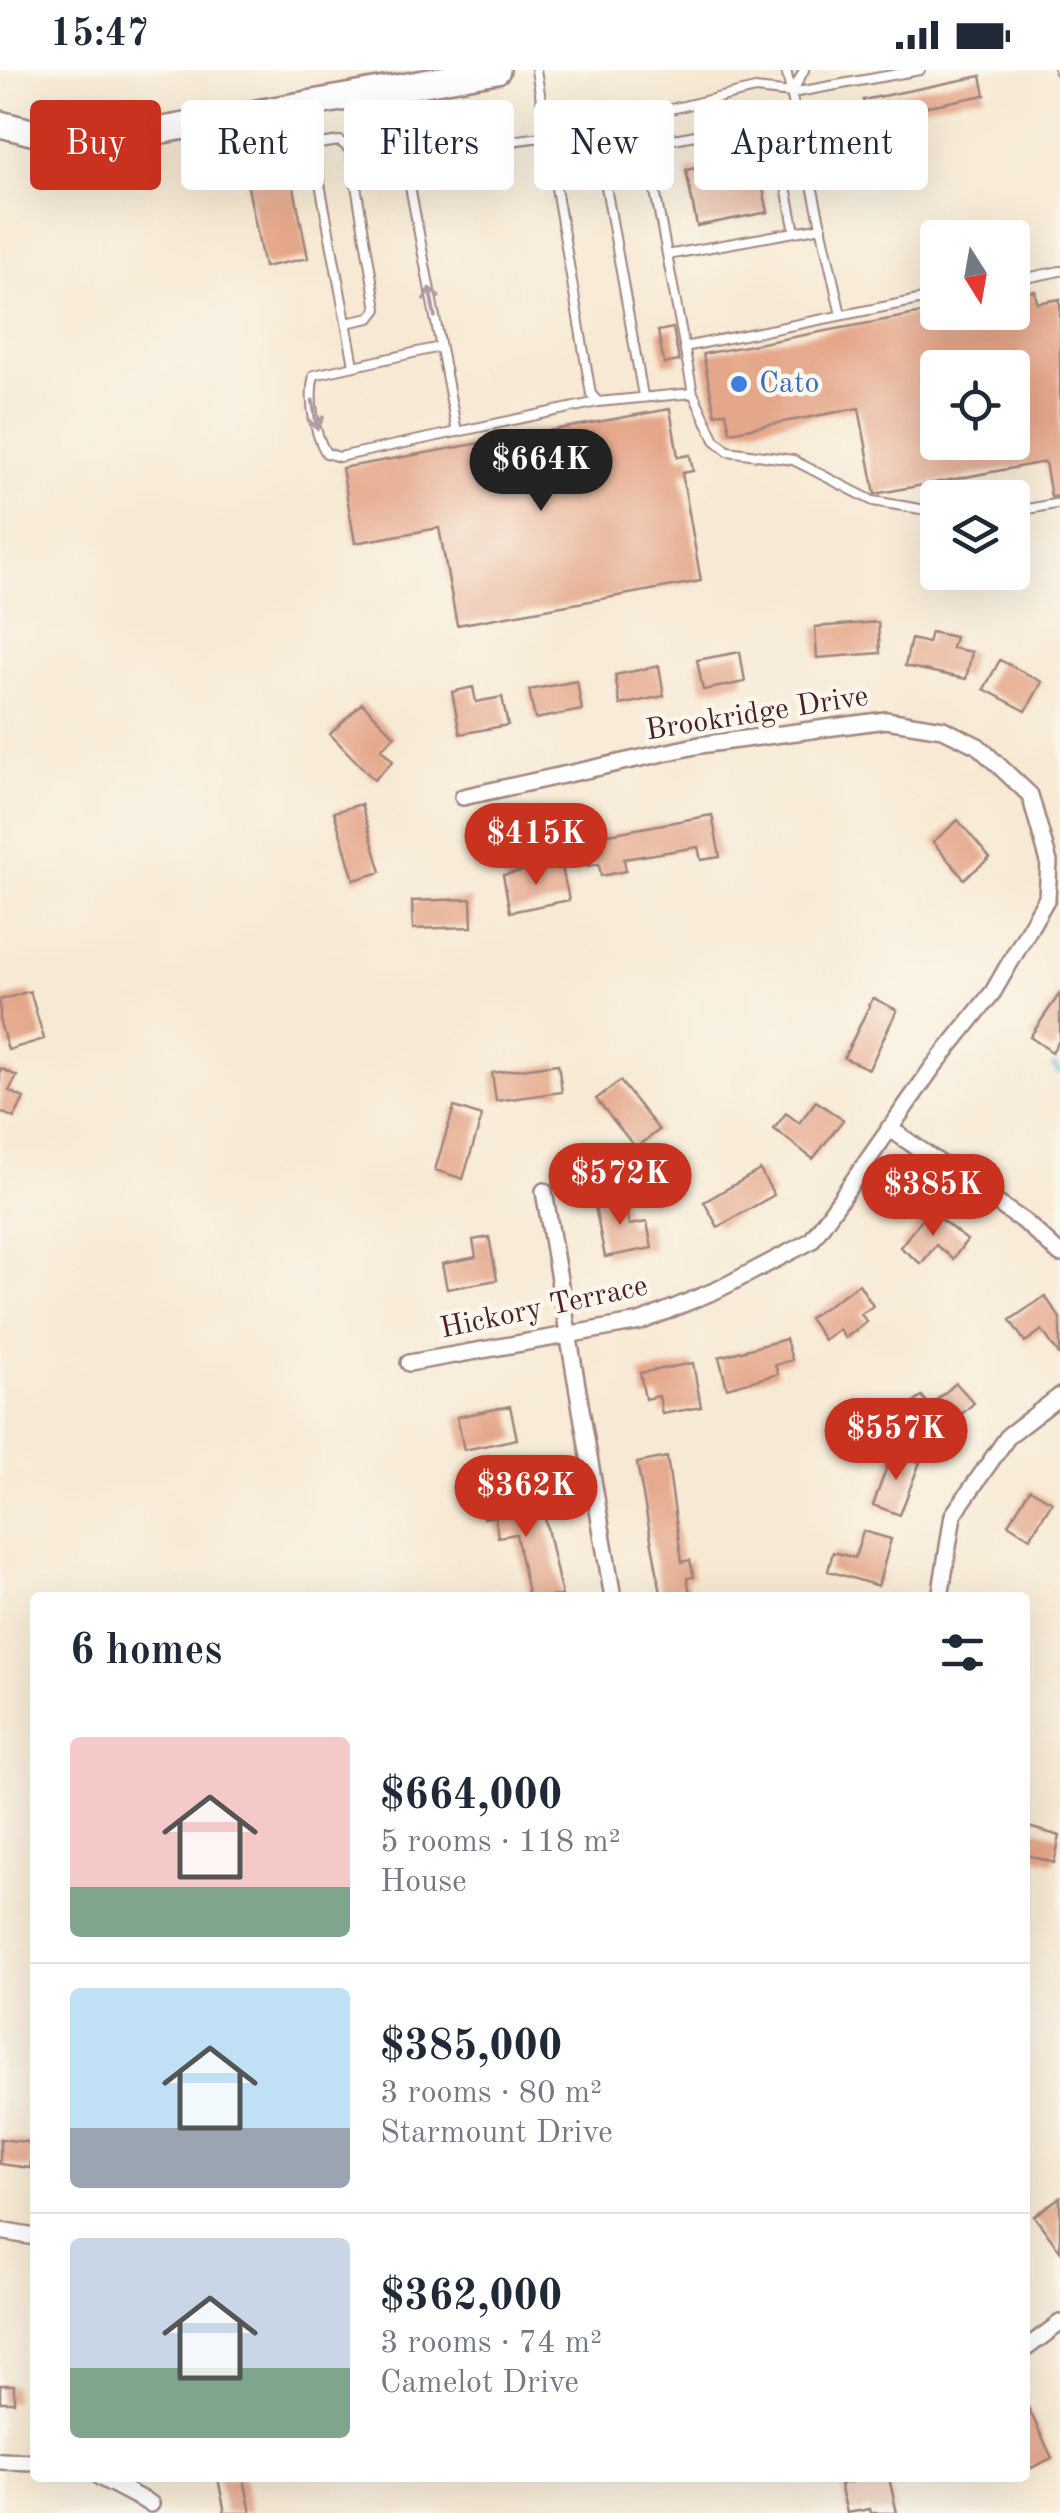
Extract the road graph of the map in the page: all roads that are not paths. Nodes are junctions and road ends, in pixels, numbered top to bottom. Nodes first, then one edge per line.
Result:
1 (497, 70) edge
2 (536, 70) edge
3 (786, 70) edge
4 (804, 70) edge
5 (920, 70) edge
6 (792, 94) junction
7 (541, 100) edge
8 (793, 100) edge
9 (324, 101) edge
10 (674, 108) edge
11 (0, 124) edge
12 (181, 127) edge
13 (534, 139) edge
14 (324, 143) edge
15 (321, 190) edge
16 (557, 190) edge
17 (607, 190) edge
18 (654, 190) edge
19 (787, 190) edge
20 (813, 190) edge
21 (822, 227) junction
22 (796, 232) junction
23 (666, 255) junction
24 (1060, 272) edge
25 (1030, 278) edge
26 (920, 300) edge
27 (841, 315) junction
28 (346, 323) junction
29 (440, 347) junction
30 (684, 348) junction
31 (354, 365) junction
32 (694, 393) junction
33 (643, 396) junction
34 (598, 402) junction
35 (458, 432) junction
36 (1060, 503) edge
37 (920, 509) edge
38 (1030, 509) edge
39 (462, 796) dead end
40 (1054, 861) edge
41 (889, 1128) junction
42 (544, 1191) dead end
43 (1060, 1254) edge
44 (570, 1337) junction
45 (409, 1363) dead end
46 (1060, 1396) edge
47 (612, 1592) edge
48 (941, 1592) edge
49 (0, 2232) edge
50 (30, 2236) edge
51 (1060, 2323) edge
52 (1030, 2344) edge
53 (0, 2461) edge
54 (30, 2462) edge
55 (109, 2482) edge
56 (151, 2504) dead end

1 - 9 main road
2 - 7 lane
3 - 6 lane
4 - 6 lane
5 - 6 lane
6 - 8 lane
6 - 10 lane
11 - 12 main road
29 -> 13 lane
14 - 28 lane
15 - 28 lane
16 - 34 lane
17 - 33 lane
18 - 23 lane
19 - 22 lane
20 - 21 lane
21 - 22 lane
21 - 27 lane
22 - 23 lane
23 - 30 lane
24 - 25 lane
26 - 27 lane
27 - 30 lane
28 - 31 lane
29 - 31 lane
29 - 35 lane
30 - 32 lane
31 -> 35 lane
32 - 33 lane
32 - 37 lane
33 - 34 lane
34 - 35 lane
36 - 38 lane
39 - 40 street, Brookridge Drive
40 - 41 street, Hickory Terrace
41 - 43 street
41 - 44 street, Hickory Terrace
42 - 44 street
44 - 45 street, Hickory Terrace
44 - 47 street
46 - 48 street
49 - 50 street
51 - 52 street
53 - 54 street
55 - 56 street

